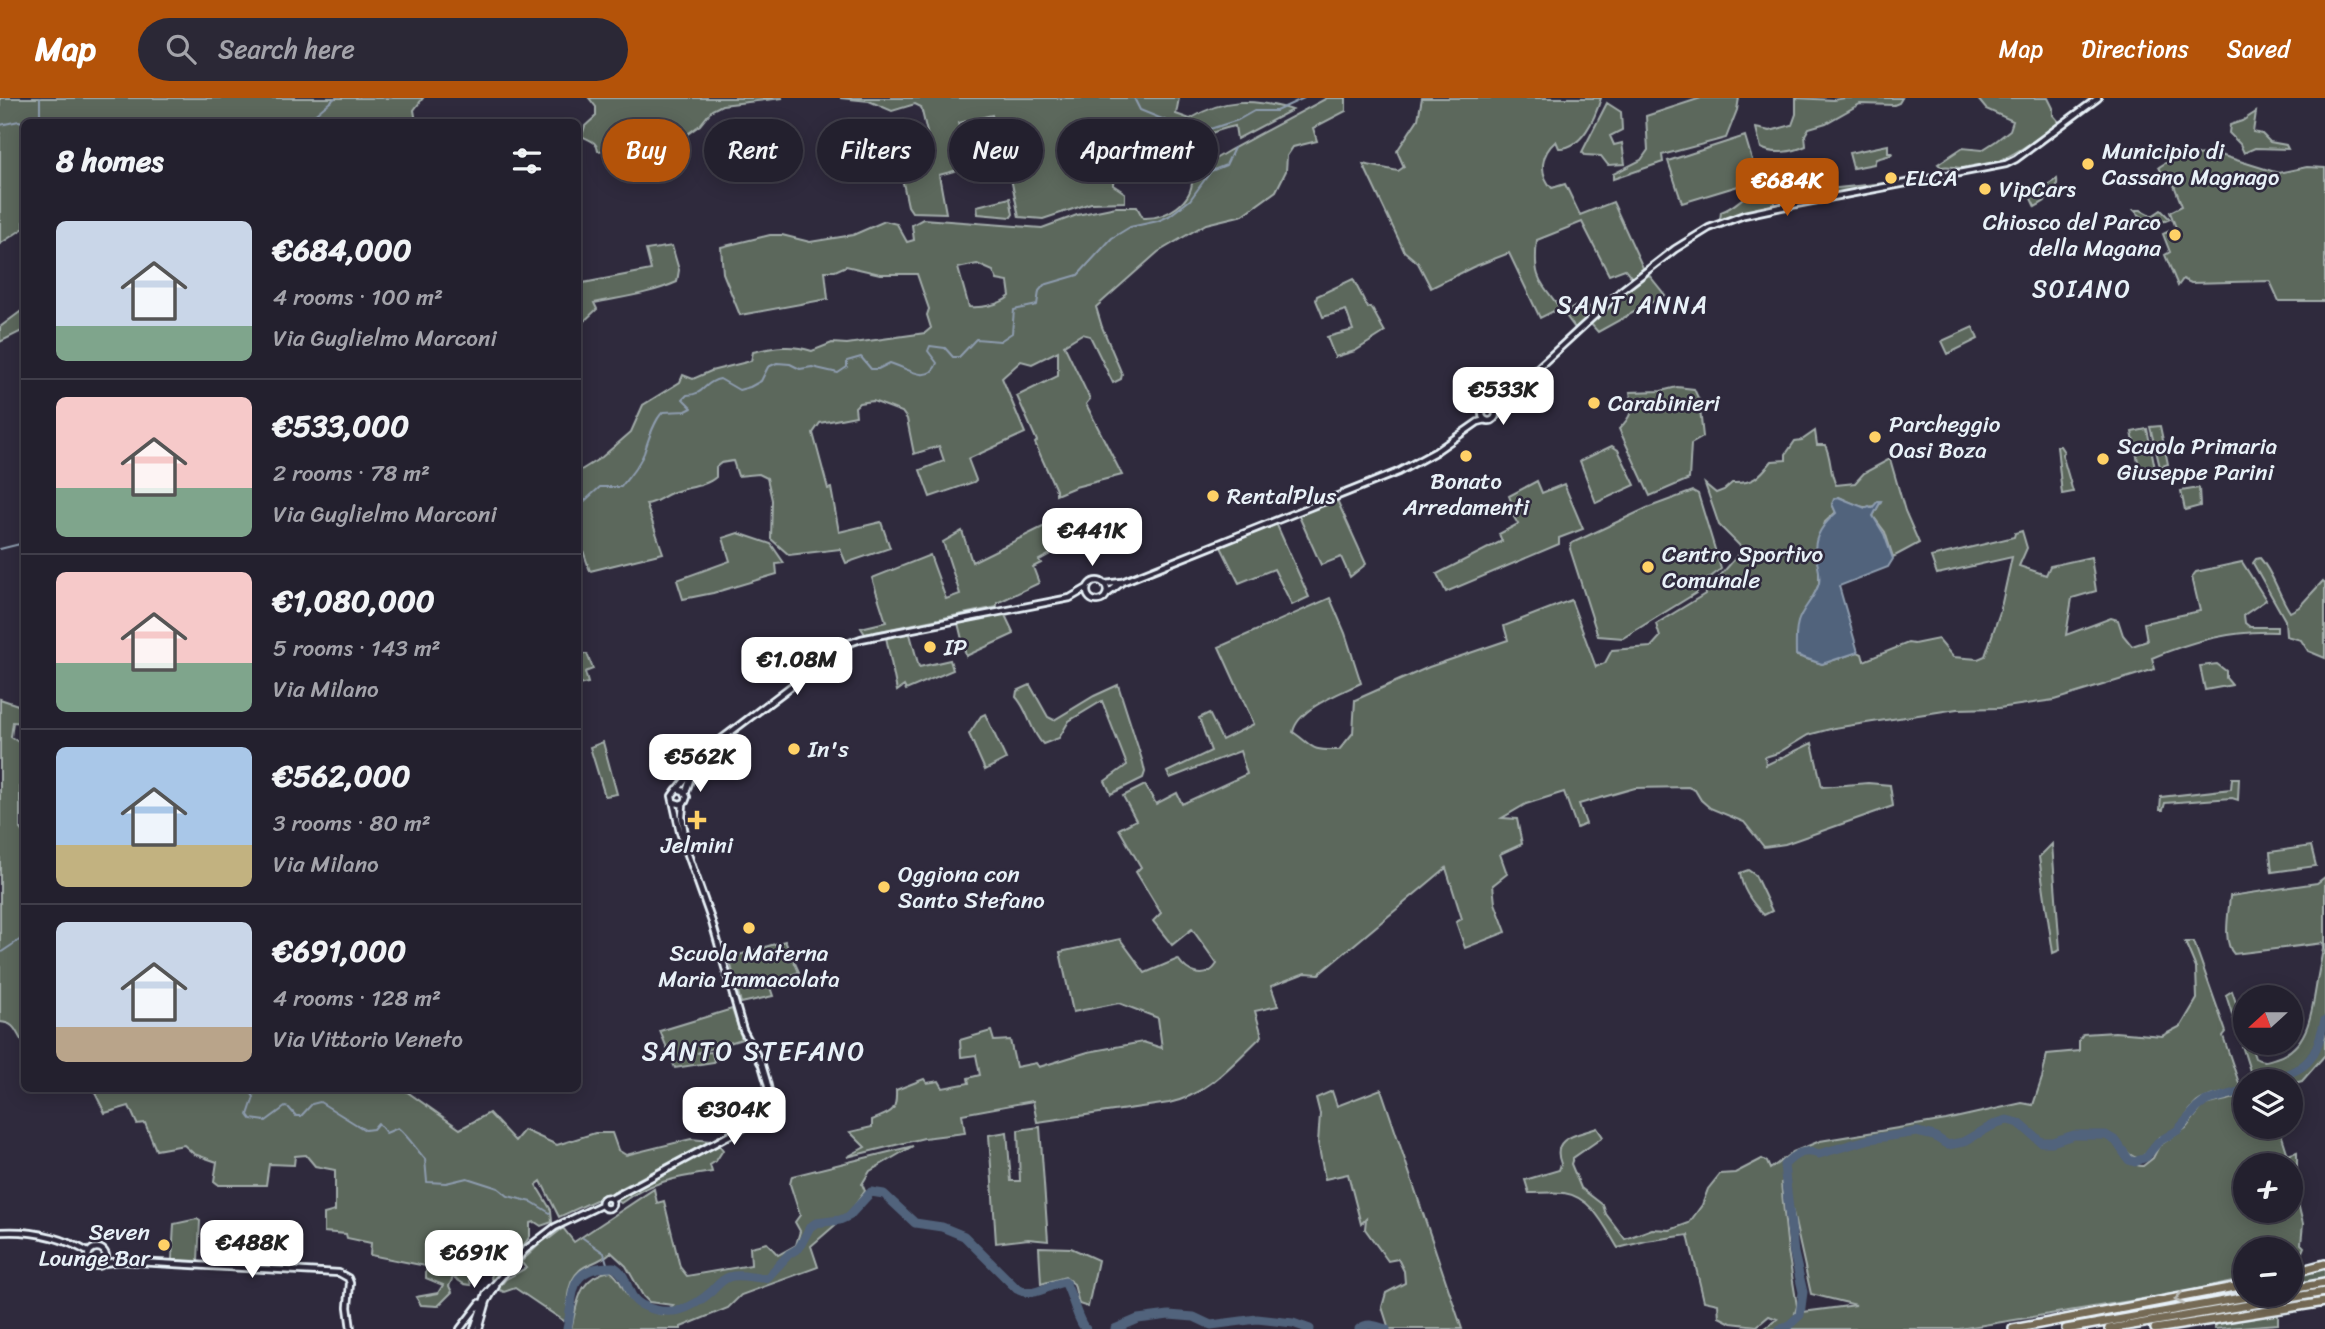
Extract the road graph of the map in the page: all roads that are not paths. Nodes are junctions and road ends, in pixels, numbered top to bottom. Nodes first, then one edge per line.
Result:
1 (2098, 98) edge
2 (1492, 410) junction
3 (1484, 418) junction
4 (1122, 582) junction
5 (1105, 584) junction
6 (1087, 588) junction
7 (1106, 594) junction
8 (1070, 597) junction
9 (1090, 599) junction
10 (693, 769) junction
11 (677, 789) junction
12 (686, 793) junction
13 (674, 802) junction
14 (684, 803) junction
15 (690, 858) junction
16 (0, 1233) edge
17 (88, 1252) junction
18 (106, 1256) junction
19 (120, 1261) junction
20 (105, 1263) junction
21 (2325, 1264) edge
22 (2303, 1270) edge
23 (500, 1279) junction
24 (2325, 1283) edge
25 (2233, 1287) edge
26 (2303, 1287) edge
27 (2325, 1292) edge
28 (483, 1299) junction
29 (2233, 1299) edge
30 (2325, 1302) edge
31 (479, 1318) junction
32 (468, 1319) junction
33 (351, 1329) edge
34 (460, 1329) edge
35 (475, 1329) edge
36 (2013, 1329) edge
37 (2066, 1329) edge
38 (2109, 1329) edge
39 (2155, 1329) edge

1 - 2 street
2 - 3 street
2 - 3 street
3 - 4 street
4 - 5 street
4 - 7 street
5 - 6 street
5 - 7 street
6 - 8 street
6 - 9 street
7 - 9 street
8 - 9 street
8 - 10 street
10 - 11 street
10 - 12 street
11 - 12 street
11 - 13 street
12 - 14 street
13 - 14 street
13 - 15 street
14 - 15 street
15 - 23 street
16 - 17 street
17 - 18 street
17 - 20 street
18 - 19 street
18 - 20 street
19 - 20 street
19 - 33 street
21 - 22 highway
23 - 28 street
23 - 31 street
24 - 26 highway
25 -> 36 highway
27 - 38 highway
28 - 31 street
28 - 32 street
29 - 37 highway
30 - 39 highway
31 - 32 street
31 - 35 street
32 - 34 street
34 - 35 street

